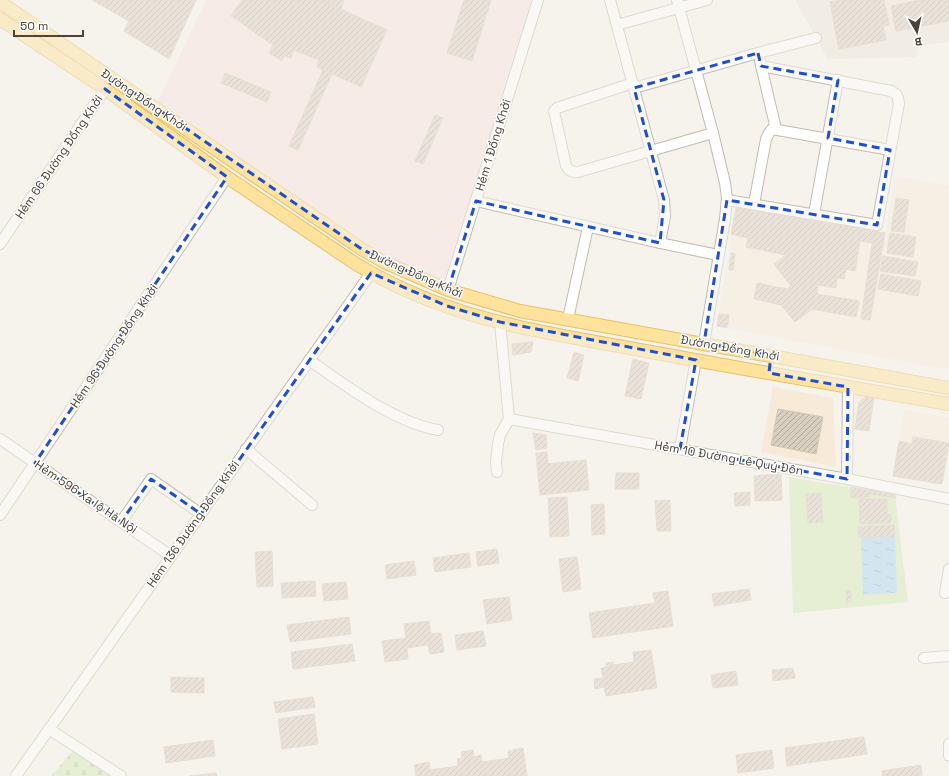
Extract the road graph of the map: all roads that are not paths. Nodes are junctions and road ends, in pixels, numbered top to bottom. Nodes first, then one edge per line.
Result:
1 (538, 0) edge
2 (610, 0) edge
3 (707, 0) edge
4 (0, 2) edge
5 (678, 4) edge
6 (0, 19) edge
7 (617, 25) junction
8 (816, 38) dead end
9 (758, 53) junction
10 (761, 66) junction
11 (697, 70) junction
12 (114, 79) junction
13 (838, 80) junction
14 (634, 86) junction
15 (104, 90) junction
16 (776, 129) junction
17 (713, 132) junction
18 (828, 138) junction
19 (890, 150) junction
20 (652, 151) junction
21 (227, 177) junction
22 (726, 200) junction
23 (476, 201) junction
24 (754, 204) junction
25 (814, 214) junction
26 (588, 227) junction
27 (660, 243) junction
28 (0, 244) edge
29 (718, 255) junction
30 (371, 273) junction
31 (448, 290) junction
32 (503, 306) junction
33 (568, 319) junction
34 (500, 322) junction
35 (704, 343) junction
36 (771, 355) junction
37 (309, 360) junction
38 (696, 360) junction
39 (769, 373) junction
40 (848, 387) junction
41 (949, 388) edge
42 (949, 404) edge
43 (509, 419) junction
44 (438, 430) dead end
45 (0, 439) edge
46 (246, 449) junction
47 (680, 449) junction
48 (35, 463) junction
49 (497, 472) dead end
50 (847, 480) junction
51 (949, 499) edge
52 (312, 505) dead end
53 (201, 514) junction
54 (0, 515) edge
55 (121, 522) junction
56 (171, 556) junction
57 (949, 569) edge
58 (945, 593) dead end
59 (949, 656) edge
60 (924, 658) dead end
61 (49, 729) junction
62 (949, 744) edge
63 (949, 756) edge
64 (16, 776) edge
65 (120, 776) edge

1 - 23 street, Hẻm 1 Đồng Khởi
2 - 7 street
3 - 5 street
4 - 12 main road, Đường Đồng Khởi
5 - 7 street
5 - 11 street
6 - 15 main road, Đường Đồng Khởi
7 - 14 street
8 - 9 street
9 - 10 street
9 - 11 street
10 - 13 street
10 - 16 street
11 - 14 street
11 - 17 street
12 - 15 main road
12 - 31 main road, Đường Đồng Khởi
13 - 18 street
13 - 19 street
14 - 20 street
14 - 20 street
15 - 21 main road, Đường Đồng Khởi
15 - 28 street, Hẻm 66 Đường Đồng Khởi
16 - 18 street
16 - 24 street
17 - 20 street
17 - 22 street
18 - 19 street
18 - 25 street
19 - 25 street
20 - 27 street
21 - 30 main road, Đường Đồng Khởi
21 - 48 street, Hẻm 96 Đường Đồng Khởi
22 - 24 street
22 - 29 street
23 - 26 street
23 - 31 street, Hẻm 1 Đồng Khởi
24 - 25 street
26 - 27 street
26 - 33 street
27 - 29 street
29 - 35 street
30 - 34 main road, Đường Đồng Khởi
30 - 37 street, Hẻm 136 Đường Đồng Khởi
31 - 32 main road, Đường Đồng Khởi
32 - 33 main road, Đường Đồng Khởi
32 - 34 main road
33 - 35 main road, Đường Đồng Khởi
34 - 38 main road, Đường Đồng Khởi
34 - 43 street
35 - 36 main road, Đường Đồng Khởi
36 - 39 main road
36 - 41 main road, Đường Đồng Khởi
37 - 44 street
37 - 46 street, Hẻm 136 Đường Đồng Khởi
38 - 39 main road, Đường Đồng Khởi
38 - 47 street
39 - 40 main road, Đường Đồng Khởi
40 - 42 main road, Đường Đồng Khởi
40 - 50 street
43 - 47 street, Hẻm 10 Đường Lê Quý Đôn
43 - 49 street
45 - 48 street, Hẻm 596 Xa lộ Hà Nội
46 - 52 street
46 - 53 street, Hẻm 136 Đường Đồng Khởi
47 - 50 street, Hẻm 10 Đường Lê Quý Đôn
48 - 54 street, Hẻm 96 Đường Đồng Khởi
48 - 55 street, Hẻm 596 Xa lộ Hà Nội
50 - 51 street, Hẻm 10 Đường Lê Quý Đôn
53 - 55 street
53 - 56 street, Hẻm 136 Đường Đồng Khởi
55 - 56 street, Hẻm 596 Xa lộ Hà Nội
56 - 61 street, Hẻm 136 Đường Đồng Khởi
57 - 58 street
59 - 60 street
61 - 64 street, Hẻm 136 Đường Đồng Khởi
61 - 65 street
62 - 63 street

